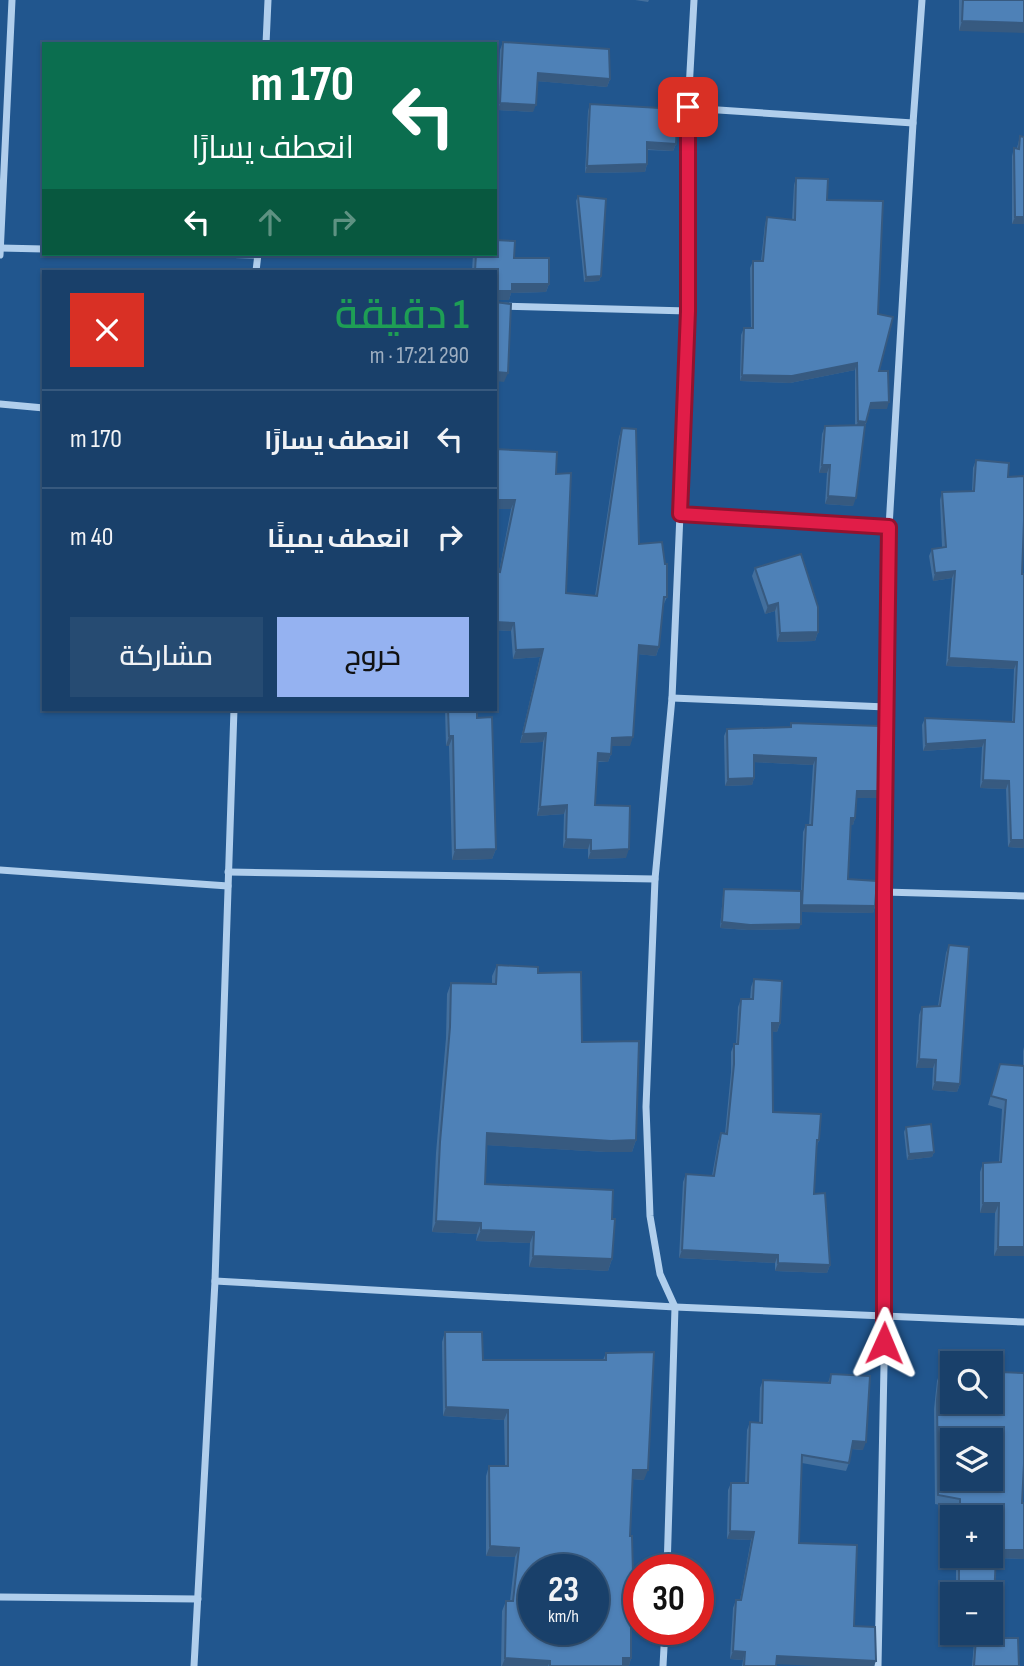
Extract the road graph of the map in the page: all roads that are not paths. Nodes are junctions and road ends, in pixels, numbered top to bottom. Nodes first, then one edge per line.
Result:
1 (12, 0) edge
2 (268, 0) edge
3 (694, 0) edge
4 (922, 0) edge
5 (266, 42) edge
6 (688, 107) junction
7 (913, 124) junction
8 (0, 248) edge
9 (42, 249) edge
10 (0, 256) edge
11 (497, 306) edge
12 (688, 311) junction
13 (0, 404) edge
14 (42, 408) edge
15 (680, 514) junction
16 (889, 527) junction
17 (672, 698) junction
18 (886, 707) junction
19 (234, 711) edge
20 (0, 870) edge
21 (228, 872) junction
22 (655, 879) junction
23 (228, 886) junction
24 (884, 892) junction
25 (1024, 896) edge
26 (215, 1281) junction
27 (675, 1307) junction
28 (885, 1316) junction
29 (1024, 1322) edge
30 (667, 1554) edge
31 (0, 1597) edge
32 (198, 1599) junction
33 (664, 1645) edge
34 (194, 1666) edge
35 (663, 1666) edge
36 (878, 1666) edge

1 - 8 street
2 - 5 street
3 - 6 street
4 - 7 street
6 - 7 street
6 - 12 street
7 - 16 street
8 - 9 street
8 - 10 street
11 - 12 street
12 - 15 street
13 - 14 street
15 - 16 street
15 - 17 street
16 - 18 street
17 - 18 street
17 - 22 street
18 - 24 street
19 - 21 street
20 - 23 street
21 - 22 street
21 - 23 street
22 - 27 street
23 - 26 street
24 - 25 street
24 - 28 street
26 - 27 street
26 - 32 street
27 - 28 street
27 - 30 street
28 - 29 street
28 - 36 street
31 - 32 street
32 - 34 street
33 - 35 street

